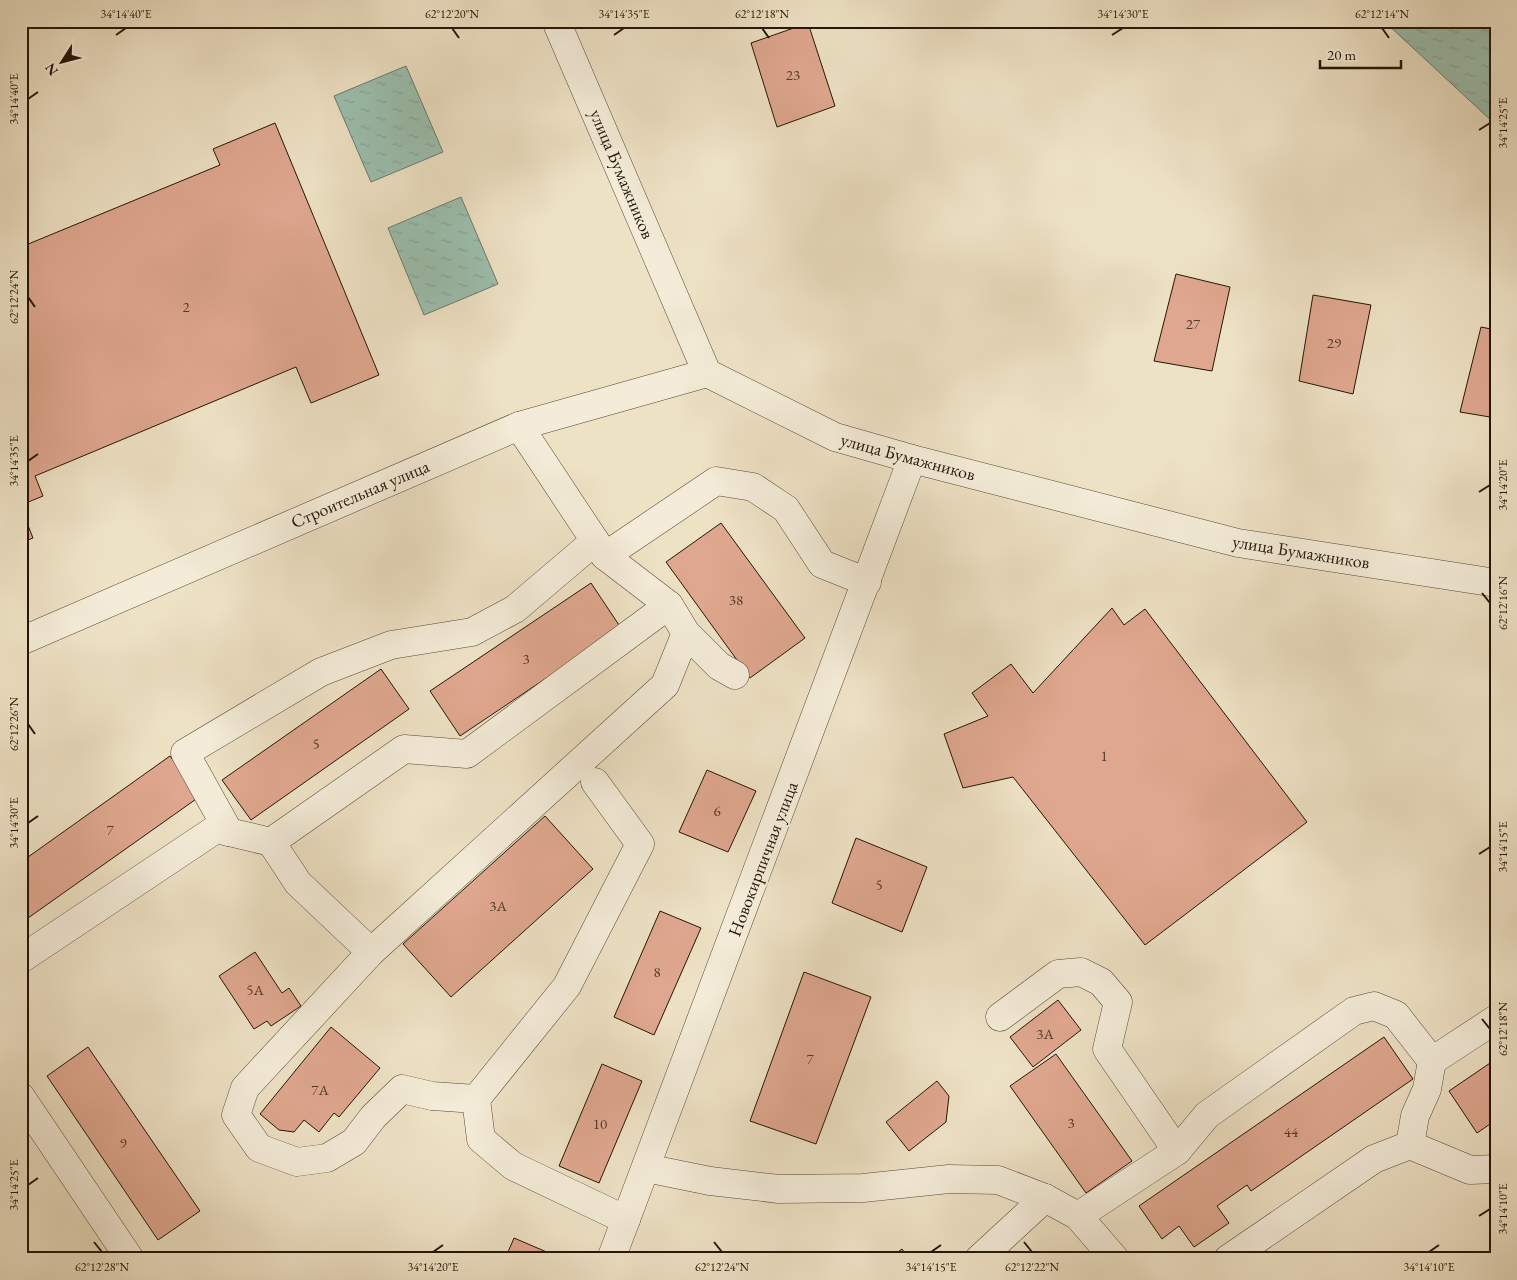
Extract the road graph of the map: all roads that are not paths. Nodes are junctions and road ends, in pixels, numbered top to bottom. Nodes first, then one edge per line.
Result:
1 (556, 21) edge
2 (707, 373) junction
3 (519, 426) junction
4 (912, 459) junction
5 (600, 549) junction
6 (867, 582) junction
7 (1496, 582) edge
8 (669, 605) junction
9 (686, 633) junction
10 (21, 641) edge
11 (735, 675) dead end
12 (595, 782) dead end
13 (229, 832) junction
14 (271, 842) junction
15 (371, 952) junction
16 (21, 959) edge
17 (1000, 1017) dead end
18 (1496, 1019) edge
19 (1432, 1061) junction
20 (21, 1097) edge
21 (476, 1099) junction
22 (1410, 1144) junction
23 (1178, 1150) junction
24 (646, 1168) junction
25 (1496, 1169) edge
26 (1046, 1198) junction
27 (1078, 1216) junction
28 (626, 1220) junction
29 (130, 1259) edge
30 (611, 1259) edge
31 (979, 1259) edge
32 (1115, 1259) edge
33 (1228, 1259) edge

1 - 2 street, улица Бумажников
2 - 3 street, Строительная улица
2 - 4 street, улица Бумажников
3 - 5 street
3 - 10 street, Строительная улица
4 - 6 street, Новокирпичная улица
4 - 7 street, улица Бумажников
5 - 6 street
5 - 8 street
5 - 13 street
6 - 24 street, Новокирпичная улица
8 - 9 street
8 - 14 street
9 - 11 street
9 - 15 street
12 - 21 street
13 - 14 street
13 - 16 street
14 - 15 street
15 - 21 street
17 - 23 street
18 - 19 street
19 - 22 street
19 - 23 street
20 - 29 street
21 - 28 street
22 - 25 street
22 - 33 street
23 - 27 street
24 - 26 street
24 - 28 street, Новокирпичная улица
26 - 27 street
26 - 31 street
27 - 32 street
28 - 30 street, Новокирпичная улица

